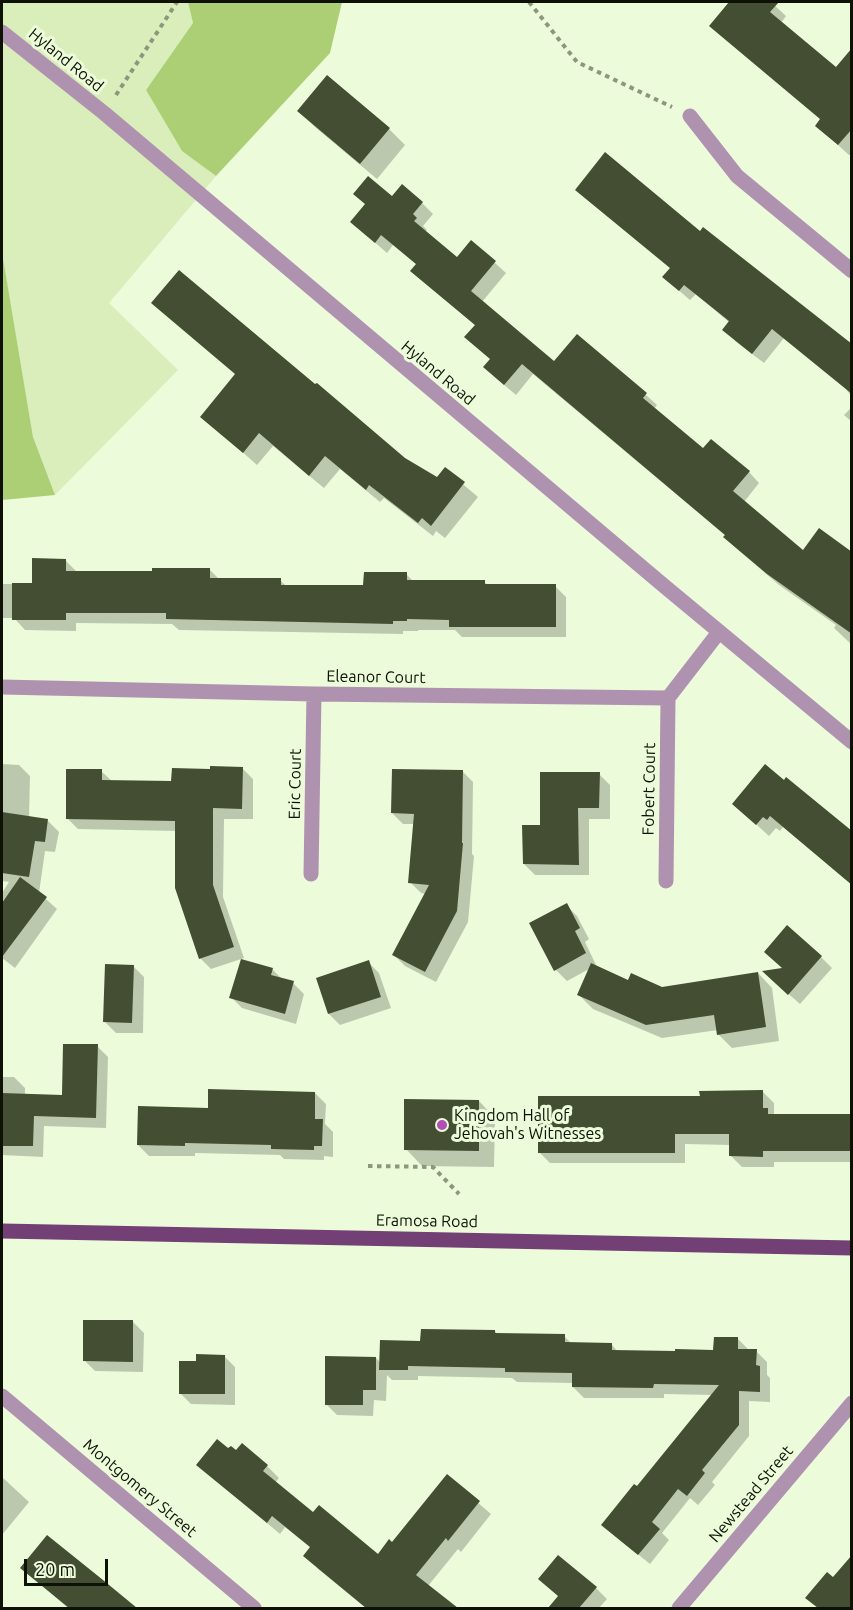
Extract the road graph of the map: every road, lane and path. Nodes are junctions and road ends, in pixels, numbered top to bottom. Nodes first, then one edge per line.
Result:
1 (177, 2) edge
2 (530, 2) edge
3 (2, 32) edge
4 (104, 113) junction
5 (690, 116) joint
6 (852, 272) edge
7 (719, 632) junction
8 (2, 687) edge
9 (314, 694) junction
10 (668, 698) junction
11 (852, 742) edge
12 (311, 874) dead end
13 (666, 881) dead end
14 (368, 1166) dead end
15 (459, 1194) dead end
16 (2, 1231) edge
17 (852, 1248) edge
18 (2, 1396) edge
19 (852, 1403) edge
20 (254, 1608) edge
21 (679, 1608) edge

1 - 4 path
2 - 5 path
3 - 4 street, Hyland Road
4 - 7 street, Hyland Road
5 - 6 street
7 - 10 street
7 - 11 street, Hyland Road
8 - 9 street, Eleanor Court
9 - 10 street, Eleanor Court
9 - 12 street, Eric Court
10 - 13 street, Fobert Court
14 - 15 path
16 - 17 main road, Eramosa Road
18 - 20 street, Montgomery Street
19 - 21 street, Newstead Street

